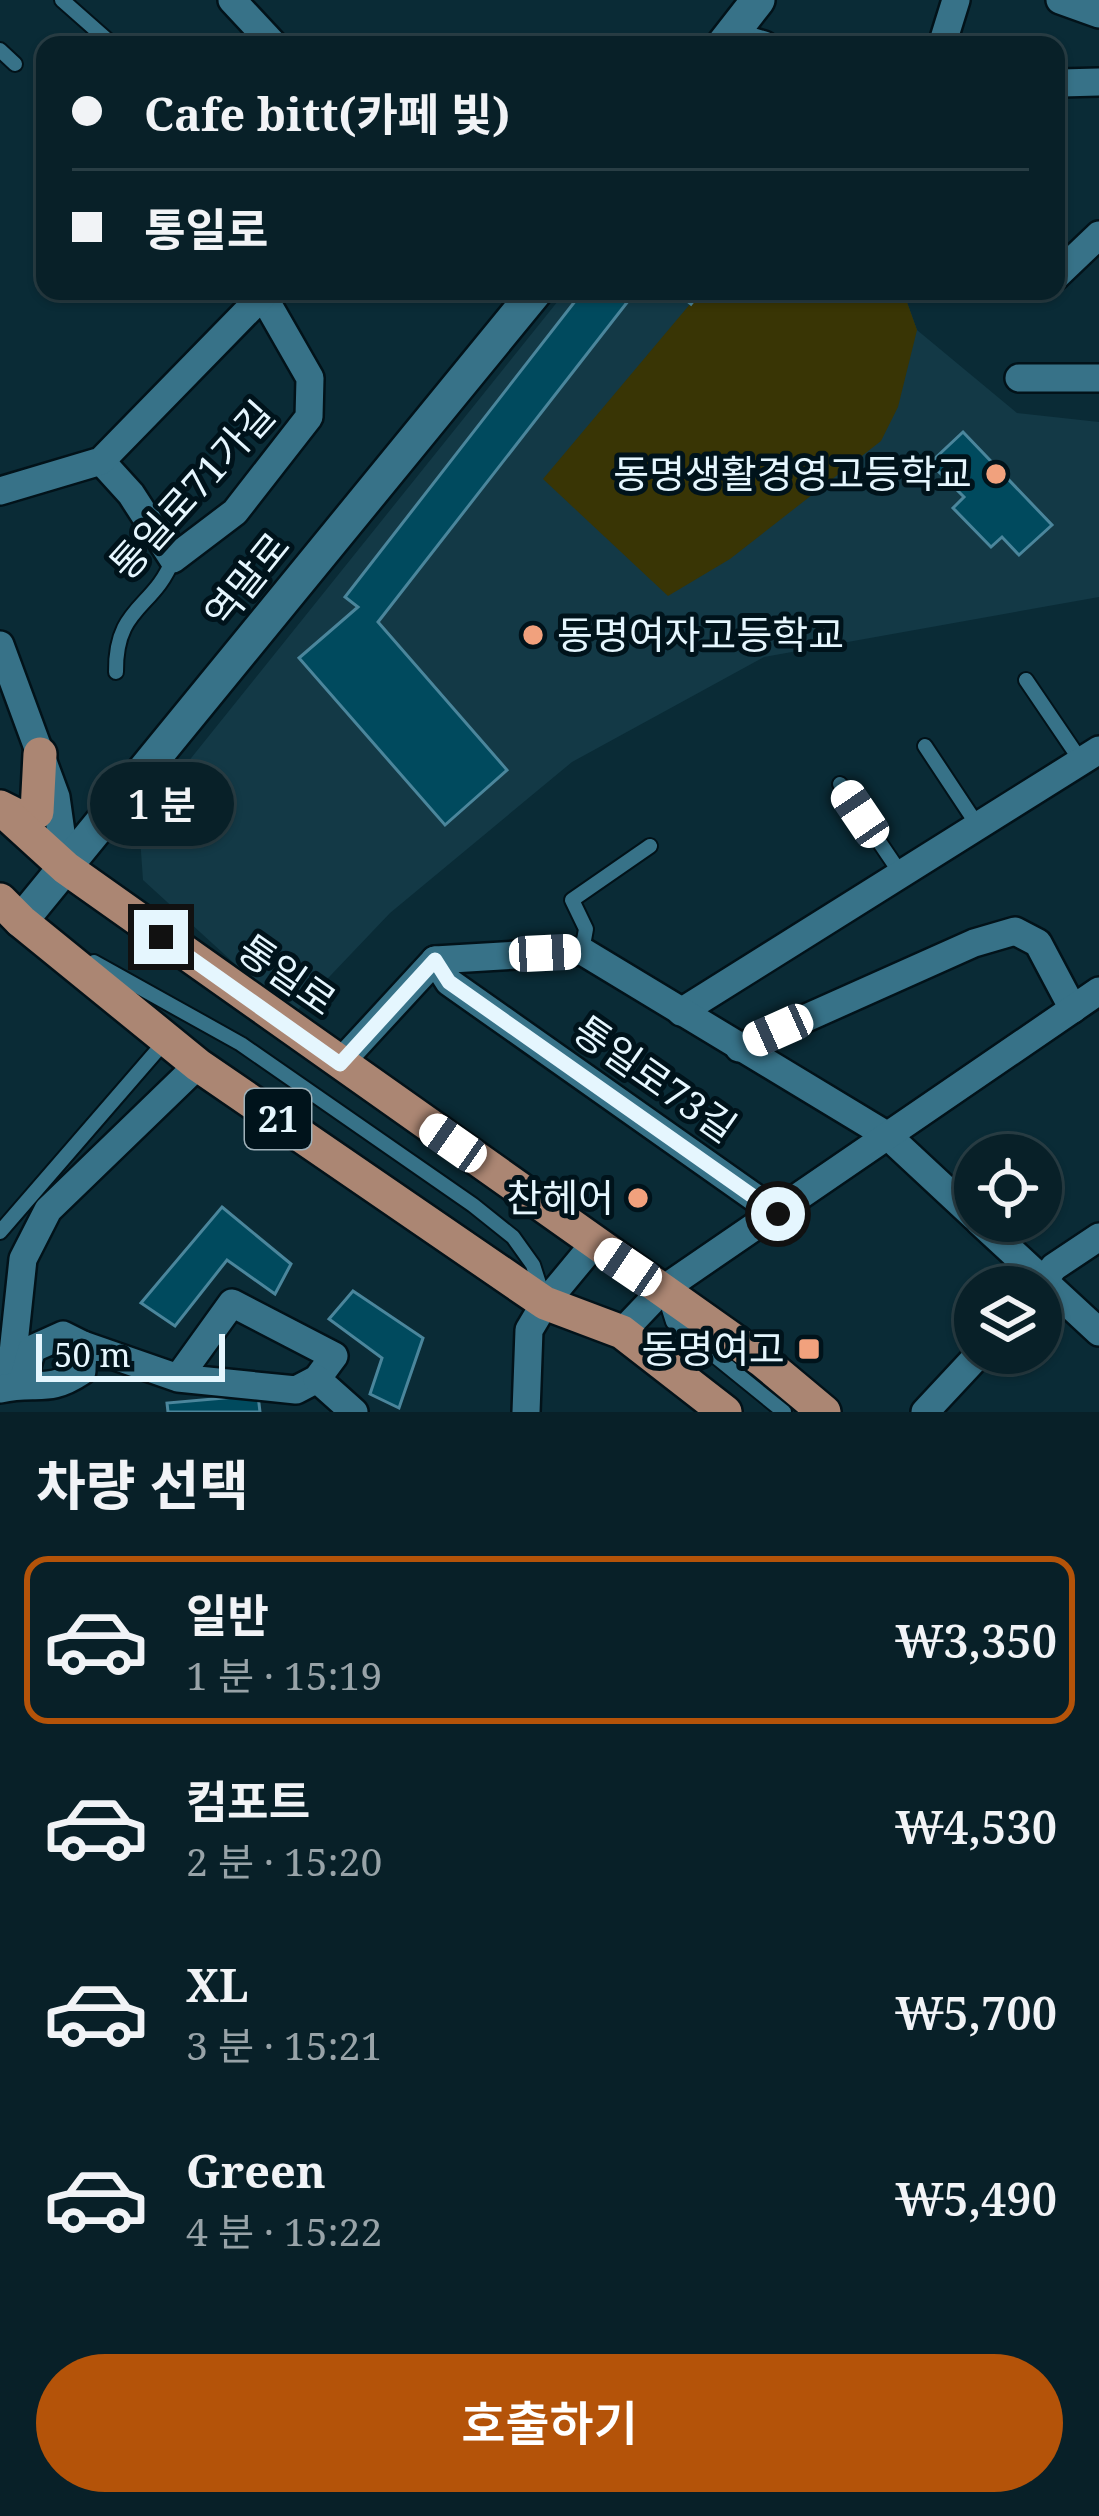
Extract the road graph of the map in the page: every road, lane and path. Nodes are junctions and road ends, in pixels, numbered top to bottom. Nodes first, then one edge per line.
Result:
1 (62, 0) edge
2 (232, 0) edge
3 (758, 0) edge
4 (956, 0) edge
5 (1060, 0) edge
6 (1099, 14) edge
7 (102, 36) edge
8 (266, 36) edge
9 (729, 36) edge
10 (945, 36) edge
11 (0, 50) edge
12 (15, 64) dead end
13 (1099, 82) edge
14 (1065, 83) edge
15 (1099, 235) edge
16 (1065, 267) edge
17 (259, 300) edge
18 (268, 300) edge
19 (529, 300) edge
20 (1019, 378) dead end
21 (1099, 378) edge
22 (101, 460) junction
23 (0, 491) edge
24 (173, 559) junction
25 (0, 645) edge
26 (116, 672) dead end
27 (1026, 680) dead end
28 (925, 746) dead end
29 (40, 754) junction
30 (1090, 755) edge
31 (840, 784) dead end
32 (0, 808) edge
33 (978, 826) junction
34 (650, 846) dead end
35 (66, 868) junction
36 (901, 874) junction
37 (10, 911) edge
38 (582, 951) junction
39 (435, 960) junction
40 (1099, 991) edge
41 (1073, 1009) junction
42 (681, 1012) junction
43 (167, 1039) junction
44 (739, 1048) junction
45 (198, 1064) junction
46 (340, 1064) junction
47 (888, 1136) junction
48 (954, 1198) edge
49 (778, 1214) junction
50 (0, 1232) edge
51 (1099, 1237) edge
52 (1000, 1242) edge
53 (594, 1244) junction
54 (11, 1266) edge
55 (1023, 1266) edge
56 (1056, 1266) edge
57 (662, 1290) junction
58 (1062, 1301) edge
59 (545, 1303) junction
60 (622, 1332) junction
61 (1099, 1332) edge
62 (83, 1346) junction
63 (960, 1374) edge
64 (178, 1378) junction
65 (317, 1379) junction
66 (11, 1386) edge
67 (354, 1412) edge
68 (526, 1412) edge
69 (725, 1412) edge
70 (784, 1412) edge
71 (824, 1412) edge
72 (925, 1412) edge

1 - 7 lane
2 - 8 street
3 - 9 street
4 - 10 street
5 - 6 street
11 - 12 lane
13 - 14 street
15 - 16 street
17 - 22 street, 통일로71가길
18 - 24 street, 통일로71가길
19 - 35 street, 역말로
20 - 21 street
22 - 23 street, 통일로71가길
22 - 24 street
24 - 26 lane, 통일로71가길
25 - 29 street
27 - 30 lane
28 - 33 lane
29 - 32 main road
29 - 35 street
30 - 33 street
31 - 36 lane
32 - 35 main road, 통일로 / 21
33 - 36 street
34 - 38 lane, 통일로73길
35 - 37 street, 역말로
35 - 46 main road, 통일로 / 21
36 - 42 street
37 - 43 main road, 21
37 - 59 lane
38 - 39 street
38 - 42 street, 통일로73길
39 - 46 street
39 - 49 street, 통일로73길
40 - 41 street
41 - 44 street, 통일로73길
41 - 47 street
42 - 44 street, 통일로73길
43 - 45 main road, 21
43 - 50 lane
44 - 47 street, 통일로73길
45 - 54 street
45 - 59 main road, 21
46 - 53 main road, 통일로 / 21
47 - 48 street, 통일로73길
47 - 49 street
49 - 57 street
51 - 56 street
52 - 55 street, 통일로73길
53 - 57 main road, 통일로 / 21
53 - 59 street
54 - 66 street
57 - 60 street
57 - 70 lane
57 - 71 main road, 통일로 / 21
58 - 61 street, 통일로73길
59 - 60 main road, 21
59 - 68 street
60 - 69 main road, 21
62 - 64 street
62 - 66 street
62 - 66 street
63 - 72 street
64 - 65 street
64 - 65 street
65 - 67 street

